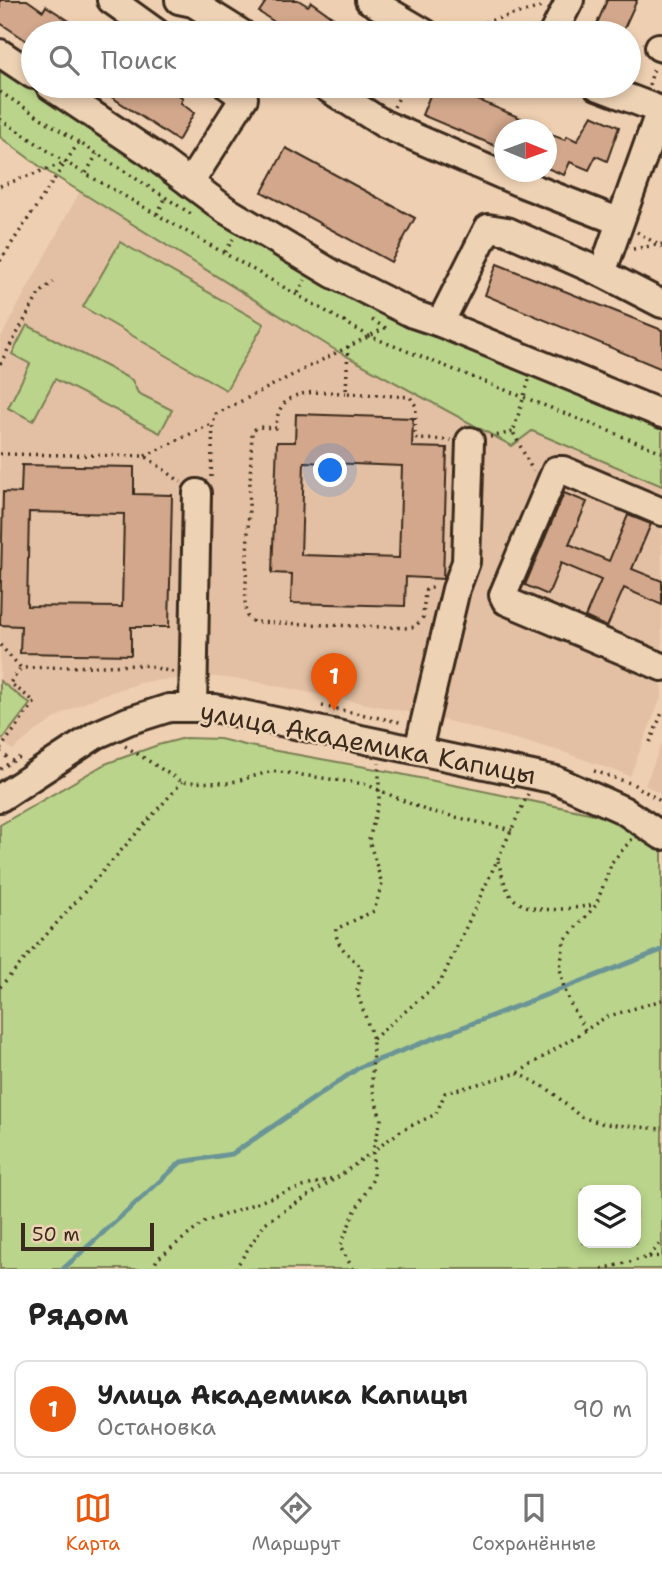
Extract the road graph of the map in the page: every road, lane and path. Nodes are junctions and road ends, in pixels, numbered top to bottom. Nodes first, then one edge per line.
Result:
1 (111, 0) edge
2 (161, 0) edge
3 (179, 0) edge
4 (369, 0) edge
5 (570, 0) edge
6 (542, 7) dead end
7 (140, 21) edge
8 (153, 21) edge
9 (222, 21) edge
10 (405, 21) edge
11 (489, 21) edge
12 (559, 21) edge
13 (0, 52) edge
14 (21, 67) edge
15 (66, 98) edge
16 (244, 98) edge
17 (343, 98) edge
18 (630, 98) edge
19 (661, 109) edge
20 (0, 119) edge
21 (79, 142) dead end
22 (655, 148) edge
23 (97, 154) dead end
24 (65, 162) junction
25 (85, 173) junction
26 (0, 186) edge
27 (180, 186) junction
28 (157, 214) junction
29 (618, 221) junction
30 (236, 235) dead end
31 (225, 252) junction
32 (0, 261) edge
33 (602, 274) junction
34 (307, 276) dead end
35 (53, 282) dead end
36 (298, 293) junction
37 (662, 304) edge
38 (413, 314) junction
39 (440, 323) junction
40 (369, 335) junction
41 (348, 346) junction
42 (535, 362) junction
43 (0, 364) edge
44 (346, 393) junction
45 (524, 397) junction
46 (662, 414) edge
47 (213, 423) junction
48 (470, 441) joint
49 (662, 452) edge
50 (0, 454) edge
51 (145, 456) junction
52 (204, 486) junction
53 (544, 492) junction
54 (662, 512) edge
55 (456, 589) junction
56 (0, 645) edge
57 (21, 667) junction
58 (662, 667) edge
59 (193, 676) junction
60 (193, 708) junction
61 (662, 713) edge
62 (650, 742) dead end
63 (120, 743) dead end
64 (418, 750) junction
65 (0, 751) edge
66 (379, 756) dead end
67 (12, 761) dead end
68 (182, 782) junction
69 (530, 789) dead end
70 (379, 792) junction
71 (0, 798) edge
72 (512, 830) junction
73 (636, 835) dead end
74 (662, 836) edge
75 (498, 860) junction
76 (596, 905) junction
77 (0, 987) edge
78 (662, 1000) edge
79 (585, 1030) junction
80 (373, 1039) junction
81 (518, 1073) junction
82 (662, 1129) edge
83 (373, 1150) junction
84 (338, 1177) junction
85 (662, 1241) edge
86 (662, 1256) edge
87 (649, 1257) junction
88 (153, 1269) edge
89 (235, 1269) edge
90 (353, 1269) edge
91 (602, 1269) edge

1 - 7 street
2 - 8 street
3 - 9 street
4 - 10 street
5 - 12 street
6 - 11 path
13 - 14 street
15 - 27 street
16 - 27 street
17 - 29 street
18 - 19 street
19 - 22 street
20 - 24 path
21 - 24 path
22 - 29 street
23 - 25 path
24 - 25 path
24 - 26 path
24 - 32 path
25 - 28 path
27 - 28 path
27 - 38 street
28 - 31 path
29 - 33 street
30 - 31 path
31 - 36 path
33 - 37 street
33 - 39 street
34 - 36 path
35 - 43 path
36 - 40 path
38 - 39 street
38 - 40 path
39 - 42 street
40 - 41 path
40 - 45 path
41 - 44 path
41 - 47 path
42 - 45 path
42 - 46 street
44 - 48 path
44 - 55 path
45 - 49 path
45 - 53 path
47 - 51 path
47 - 52 path
48 - 55 street
50 - 51 path
51 - 52 path
52 - 59 street
53 - 54 street
53 - 58 street
55 - 64 street
56 - 57 path
57 - 59 path
57 - 65 path
59 - 60 street
60 - 64 street, улица Академика Капицы
60 - 71 street, улица Академика Капицы
61 - 62 path
63 - 68 path
64 - 74 street, улица Академика Капицы
65 - 67 path
66 - 70 path
68 - 70 path
68 - 77 path
69 - 72 path
70 - 72 path
70 - 80 path
72 - 75 path
73 - 76 path
75 - 76 path
75 - 80 path
76 - 79 path
78 - 79 path
79 - 81 path
80 - 83 path
81 - 82 path
81 - 83 path
83 - 84 path
83 - 90 path
84 - 88 path
84 - 89 path
85 - 87 path
86 - 87 path
87 - 91 path

